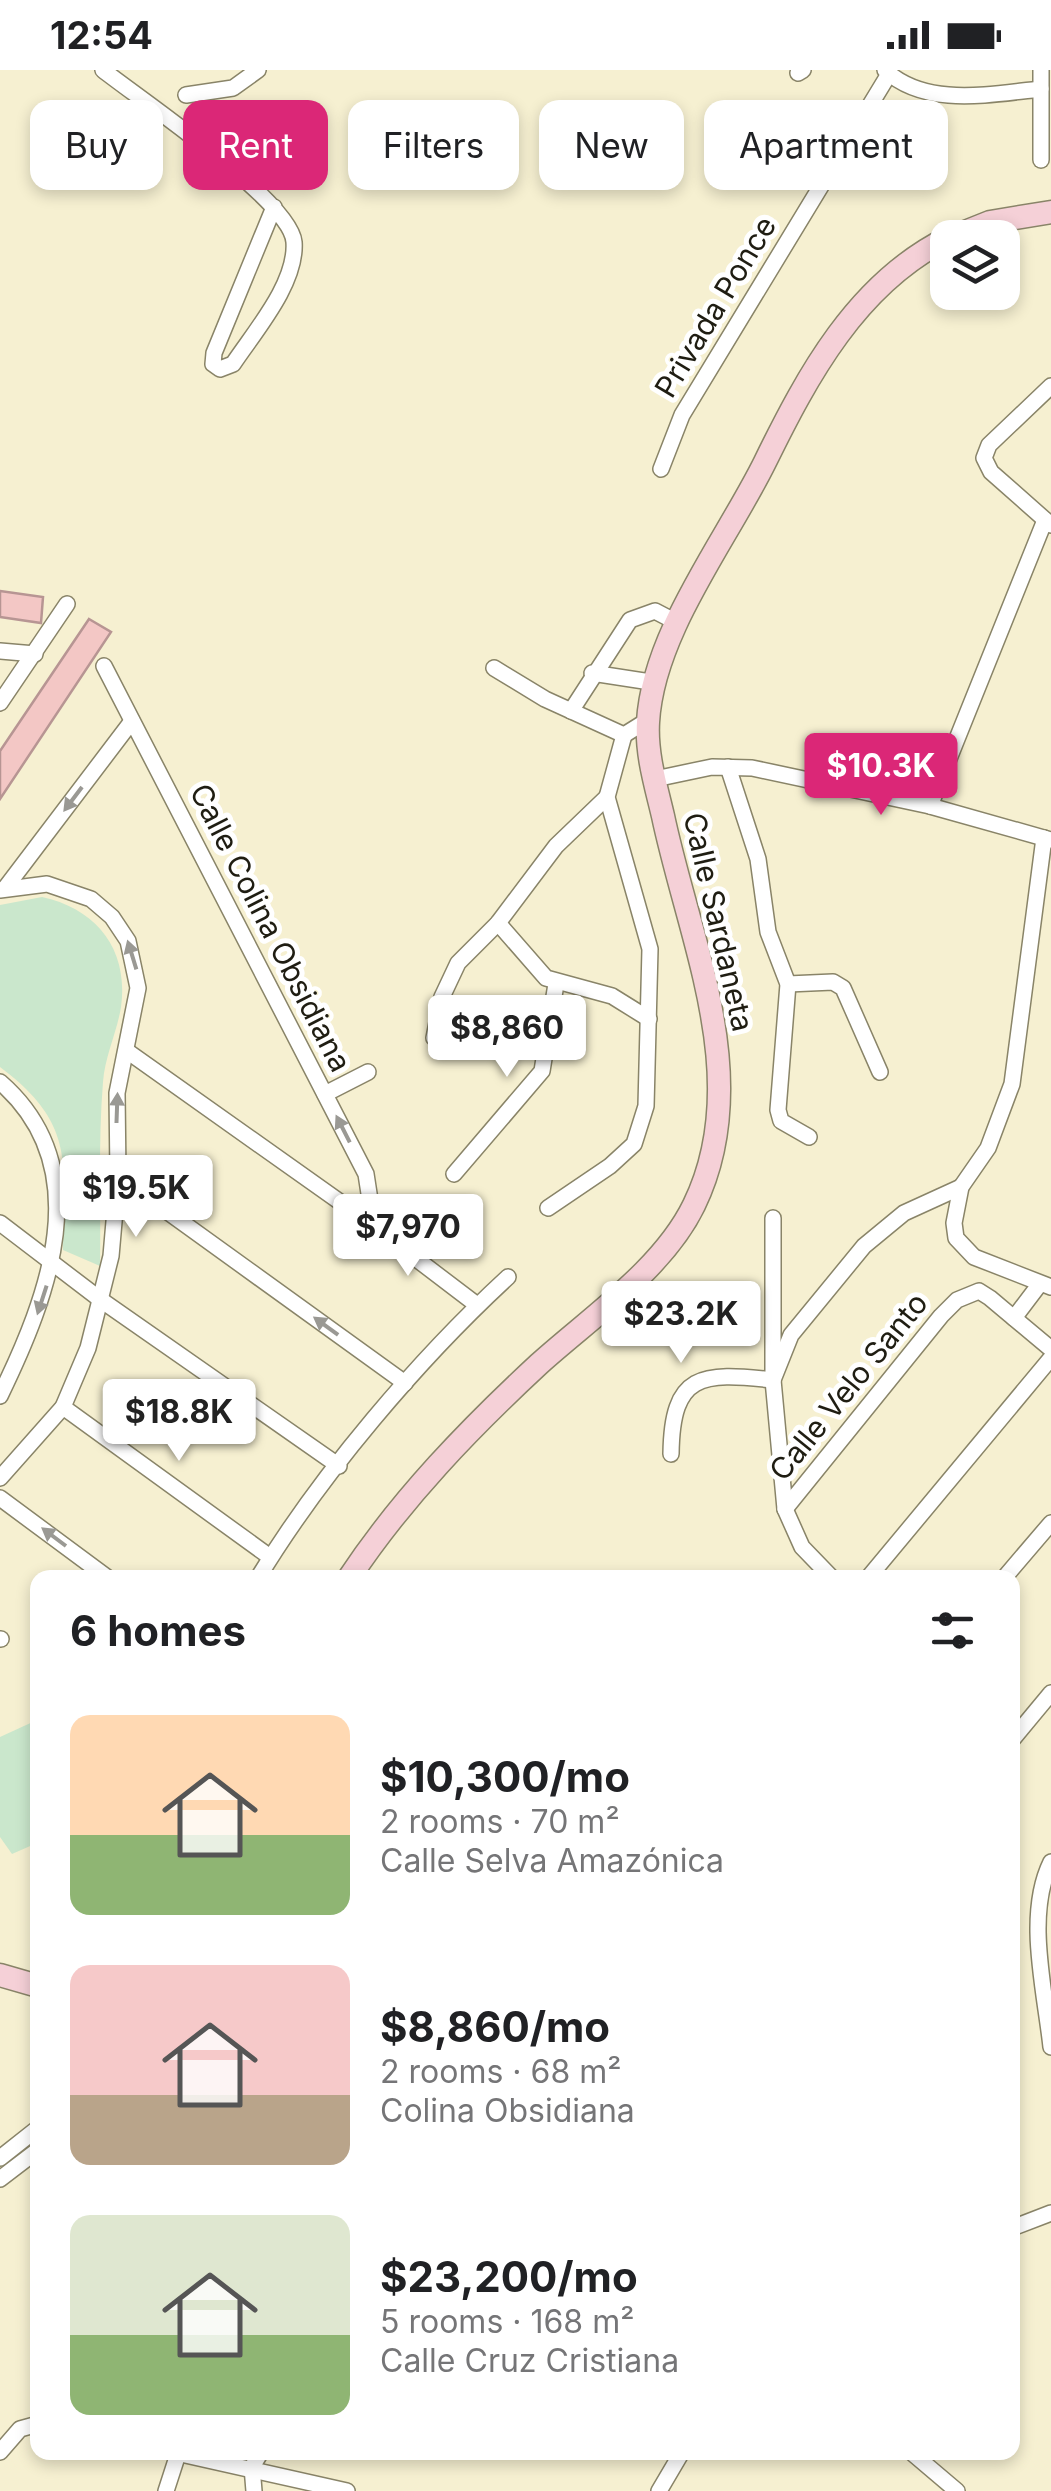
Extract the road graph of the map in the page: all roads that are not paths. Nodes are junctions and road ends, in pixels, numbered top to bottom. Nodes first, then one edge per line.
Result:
1 (103, 70) edge
2 (258, 70) edge
3 (1041, 70) edge
4 (887, 72) edge
5 (1041, 89) junction
6 (186, 96) dead end
7 (1041, 160) dead end
8 (274, 207) junction
9 (1051, 212) edge
10 (1002, 220) edge
11 (930, 251) edge
12 (1051, 386) edge
13 (662, 469) dead end
14 (1048, 523) edge
15 (67, 604) dead end
16 (678, 623) junction
17 (0, 650) edge
18 (35, 654) junction
19 (104, 666) dead end
20 (494, 668) dead end
21 (592, 673) junction
22 (656, 683) junction
23 (6, 686) edge
24 (0, 703) edge
25 (572, 711) junction
26 (648, 720) junction
27 (132, 721) junction
28 (624, 735) junction
29 (720, 767) junction
30 (654, 779) junction
31 (607, 797) junction
32 (930, 806) junction
33 (1048, 839) edge
34 (3, 889) edge
35 (498, 923) junction
36 (556, 984) junction
37 (788, 984) junction
38 (650, 1019) junction
39 (434, 1038) dead end
40 (127, 1051) junction
41 (368, 1072) dead end
42 (880, 1072) dead end
43 (0, 1082) edge
44 (325, 1094) junction
45 (809, 1137) dead end
46 (454, 1174) dead end
47 (118, 1176) junction
48 (961, 1188) junction
49 (548, 1208) dead end
50 (364, 1218) junction
51 (774, 1218) dead end
52 (0, 1223) edge
53 (52, 1261) junction
54 (508, 1277) dead end
55 (1045, 1286) edge
56 (101, 1300) junction
57 (478, 1305) junction
58 (1014, 1318) junction
59 (1051, 1349) edge
60 (1051, 1358) edge
61 (6, 1369) edge
62 (773, 1380) junction
63 (405, 1383) junction
64 (0, 1396) edge
65 (62, 1407) junction
66 (671, 1454) dead end
67 (339, 1466) junction
68 (0, 1478) edge
69 (0, 1498) edge
70 (785, 1509) junction
71 (1051, 1523) edge
72 (270, 1558) junction
73 (97, 1570) edge
74 (263, 1570) edge
75 (356, 1570) edge
76 (824, 1570) edge
77 (875, 1570) edge
78 (1011, 1570) edge
79 (1051, 1693) edge
80 (1020, 1730) edge
81 (1051, 1862) edge
82 (0, 1975) edge
83 (30, 1984) edge
84 (1050, 2029) edge
85 (1051, 2046) edge
86 (30, 2134) edge
87 (30, 2156) edge
88 (0, 2158) edge
89 (0, 2179) edge
90 (1051, 2213) edge
91 (1020, 2225) edge
92 (30, 2426) edge
93 (0, 2452) edge
94 (173, 2460) edge
95 (214, 2460) edge
96 (256, 2460) edge
97 (677, 2460) edge
98 (920, 2460) edge
99 (252, 2467) junction
100 (166, 2491) edge
101 (254, 2491) edge
102 (347, 2491) edge
103 (659, 2491) edge
104 (957, 2491) edge

1 - 8 street
2 - 6 street
3 - 5 street
4 - 5 street
4 - 13 street, Privada Ponce
5 - 7 street
8 - 8 street
9 - 10 street, Calle Sardaneta
11 - 16 street, Calle Sardaneta
12 - 14 street
14 - 32 street
15 - 18 street
16 - 21 street
16 - 22 street, Calle Sardaneta
17 - 18 street
18 - 23 street
19 - 27 street, Calle Colina Obsidiana
20 - 25 street
21 - 22 street
21 - 25 street
22 - 26 street, Calle Sardaneta
23 - 24 street
25 - 28 street
26 - 28 street
26 - 30 street, Calle Sardaneta
27 -> 34 street
27 - 44 street, Calle Colina Obsidiana
28 - 31 street
29 - 30 street
29 - 32 street
29 - 37 street
30 - 75 street, Calle Sardaneta
31 - 35 street
31 - 38 street
32 - 33 street
33 - 48 street
40 -> 34 street
35 - 36 street
35 - 39 street
36 - 38 street
36 - 46 street
37 - 42 street
37 - 45 street
38 - 49 street
47 -> 40 street
40 - 50 street
41 - 44 street
43 - 53 street
50 -> 44 street, Calle Colina Obsidiana
47 - 56 street
63 -> 47 street
48 - 55 street
48 - 62 street
50 - 57 street
51 - 62 street
52 - 53 street
53 - 56 street
53 -> 61 street
54 - 57 street
55 - 58 street
56 - 65 street
56 - 67 street
57 - 63 street
58 - 59 street
58 - 70 street, Calle Velo Santo
60 - 77 street
61 - 64 street
62 - 66 street
62 - 70 street
63 - 67 street
65 - 68 street
65 - 72 street
67 - 72 street
73 -> 69 street
70 - 76 street
71 - 78 street
72 - 74 street
79 - 80 street
81 - 84 street
82 - 83 street
84 - 85 street
86 - 88 street
87 - 89 street
90 - 91 street
92 - 93 street
94 - 100 street
95 - 99 street
96 - 99 street
97 - 103 street
98 - 104 street
99 - 101 street
99 - 102 street

